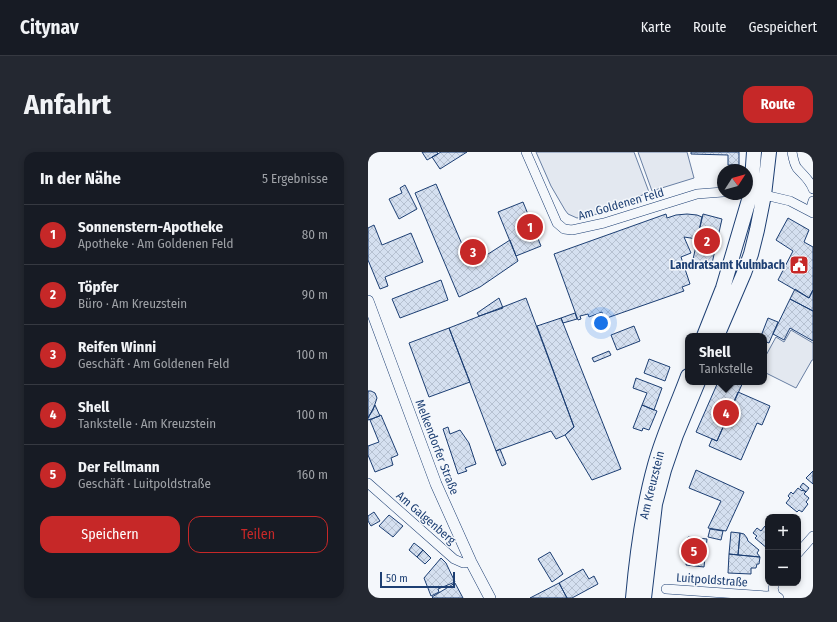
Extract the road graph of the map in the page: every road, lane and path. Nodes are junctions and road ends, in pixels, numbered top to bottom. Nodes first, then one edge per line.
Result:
1 (526, 152) edge
2 (754, 152) edge
3 (769, 152) edge
4 (792, 152) edge
5 (813, 189) edge
6 (717, 192) edge
7 (754, 194) edge
8 (813, 201) edge
9 (811, 212) edge
10 (368, 301) edge
11 (705, 333) edge
12 (718, 333) edge
13 (685, 384) edge
14 (697, 385) edge
15 (368, 483) edge
16 (813, 536) edge
17 (801, 550) edge
18 (472, 562) junction
19 (774, 586) edge
20 (666, 589) dead end
21 (777, 597) edge
22 (490, 598) edge
23 (633, 598) edge
24 (644, 598) edge

1 - 6 street, Am Goldenen Feld
2 - 7 main road
3 - 7 main road
4 - 5 street
7 - 9 street
7 - 11 main road
7 - 12 main road
8 - 9 street
10 - 18 street, Melkendorfer Straße
13 - 23 main road, Am Kreuzstein
14 - 24 main road, Am Kreuzstein
15 - 18 street, Am Galgenberg
16 - 17 street
18 - 22 street, Melkendorfer Straße
19 - 21 street
20 - 21 street, Luitpoldstraße

